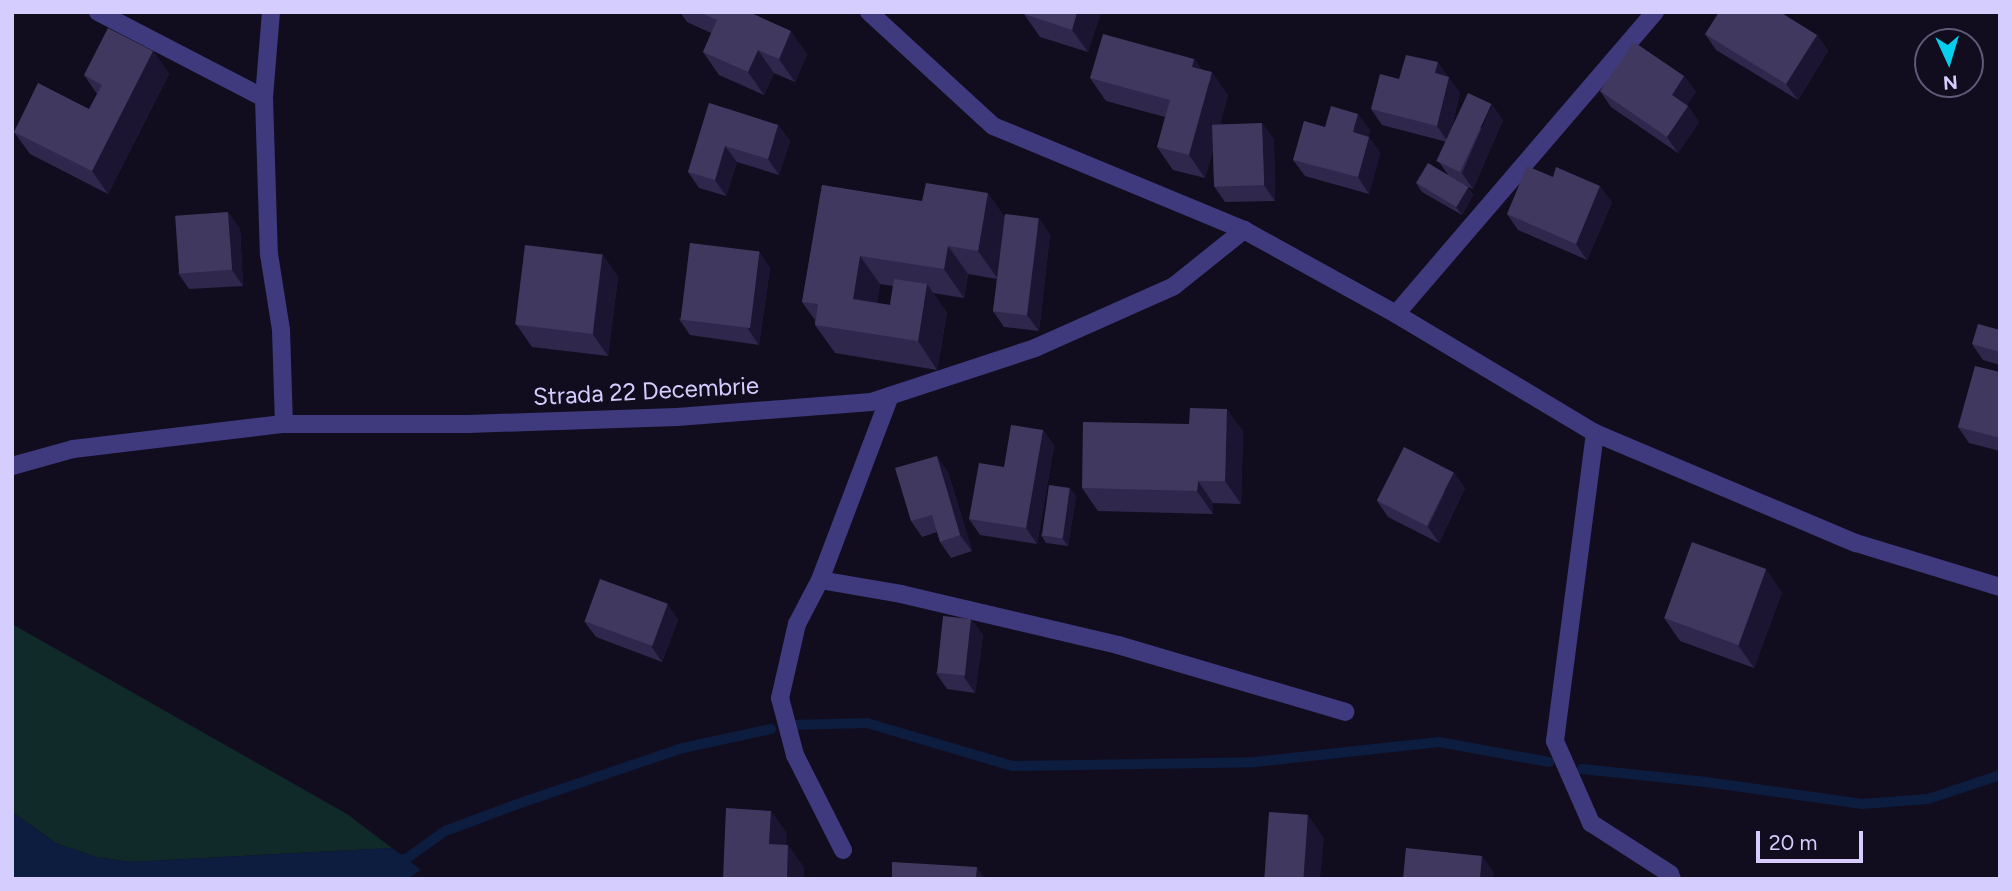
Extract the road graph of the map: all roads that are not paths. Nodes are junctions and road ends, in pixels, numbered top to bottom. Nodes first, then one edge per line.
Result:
1 (98, 12) edge
2 (271, 12) edge
3 (869, 12) edge
4 (1656, 12) edge
5 (264, 98) junction
6 (1244, 230) junction
7 (1396, 314) junction
8 (890, 396) junction
9 (284, 424) junction
10 (1595, 433) junction
11 (12, 467) edge
12 (820, 580) junction
13 (2000, 587) edge
14 (1345, 712) dead end
15 (843, 850) dead end
16 (1672, 879) edge

1 - 5 street
2 - 5 street
3 - 6 street
4 - 7 street
5 - 9 street
6 - 7 street
6 - 8 street, Strada 22 Decembrie
7 - 10 street
8 - 9 street, Strada 22 Decembrie
8 - 12 street
9 - 11 street, Strada 22 Decembrie
10 - 13 street
10 - 16 street
12 - 14 street
12 - 15 street

